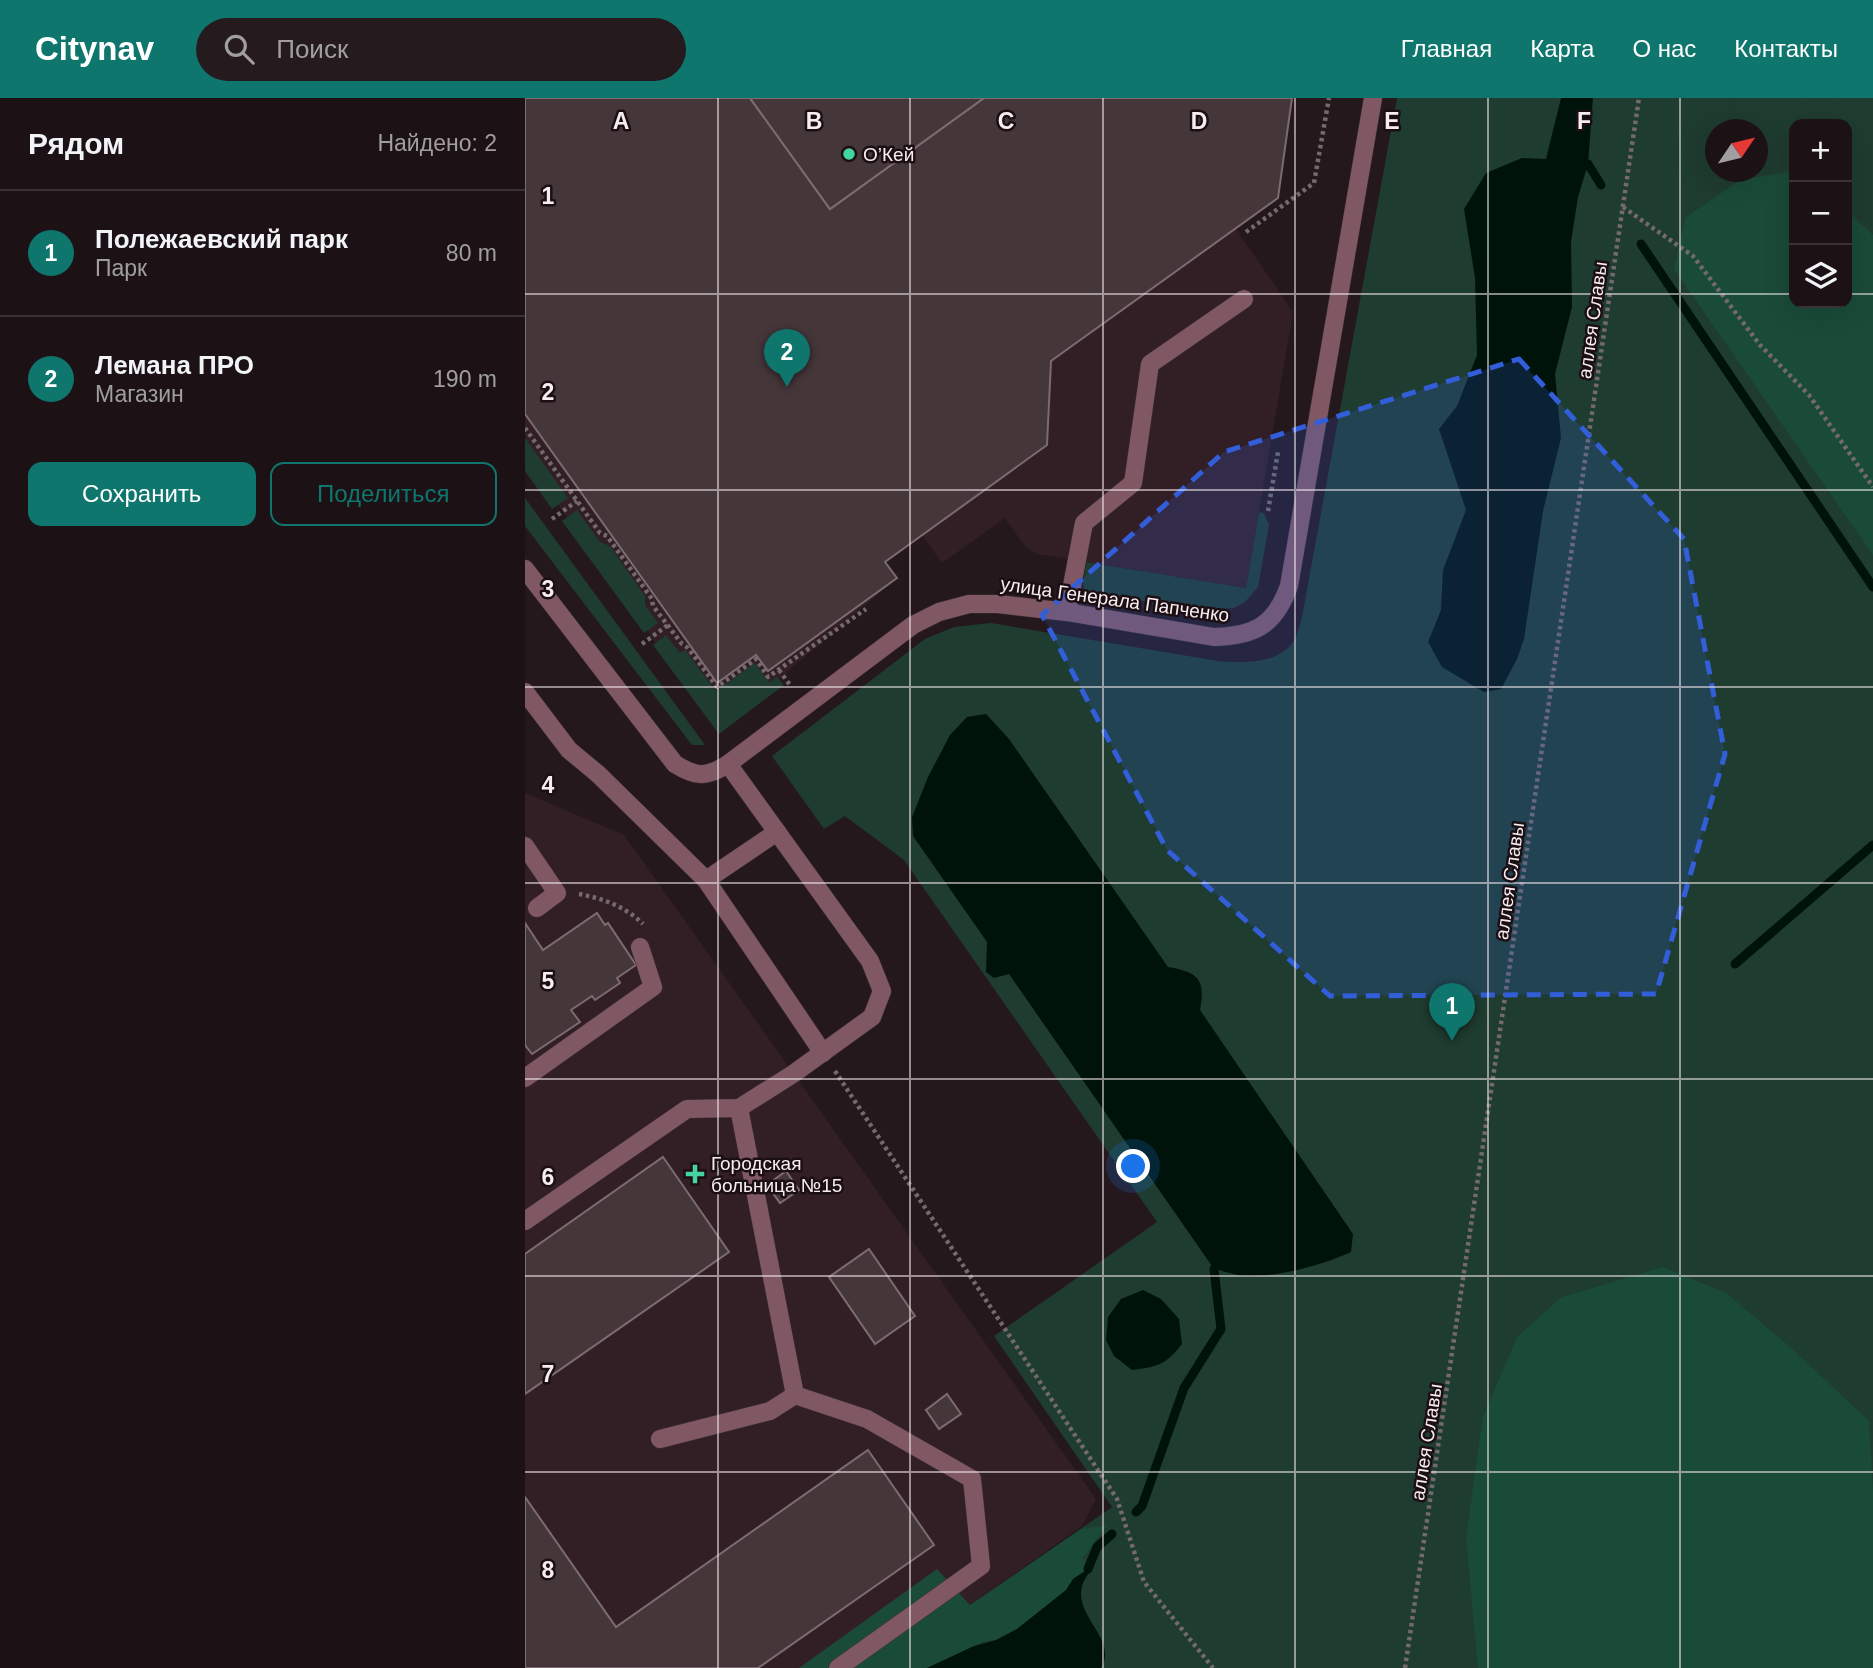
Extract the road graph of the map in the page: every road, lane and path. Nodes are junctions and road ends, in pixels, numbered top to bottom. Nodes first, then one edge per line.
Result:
1 (1329, 98) edge
2 (1373, 98) edge
3 (1639, 98) edge
4 (1623, 207) junction
5 (1246, 232) dead end
6 (1244, 299) dead end
7 (525, 428) edge
8 (1278, 452) dead end
9 (1873, 487) edge
10 (577, 501) junction
11 (1268, 511) dead end
12 (552, 519) dead end
13 (525, 569) edge
14 (866, 609) dead end
15 (1067, 612) junction
16 (668, 625) junction
17 (642, 644) dead end
18 (779, 670) junction
19 (790, 685) dead end
20 (525, 692) edge
21 (728, 764) junction
22 (777, 832) junction
23 (525, 846) edge
24 (706, 880) junction
25 (557, 893) junction
26 (537, 908) dead end
27 (640, 947) dead end
28 (648, 970) junction
29 (823, 1053) junction
30 (525, 1078) edge
31 (739, 1108) junction
32 (525, 1222) edge
33 (795, 1395) junction
34 (660, 1439) dead end
35 (838, 1668) edge
36 (1213, 1668) edge
37 (1405, 1668) edge

1 - 5 path
2 - 15 street, улица Генерала Папченко
3 - 4 path, аллея Славы
4 - 9 path
4 - 37 path, аллея Славы
6 - 15 street
7 - 10 path
8 - 11 path
10 - 12 path
10 - 16 path
13 - 21 street, улица Генерала Папченко
14 - 18 path
15 - 21 street, улица Генерала Папченко
16 - 17 path
16 - 18 path
18 - 19 path
20 - 24 street
21 - 22 street
22 - 24 street
22 - 29 street
23 - 25 street
24 - 29 street
25 - 26 street
25 - 28 path
27 - 28 street
28 - 30 street
29 - 31 street
29 - 36 path
31 - 32 street
31 - 33 street
33 - 34 street
33 - 35 street

